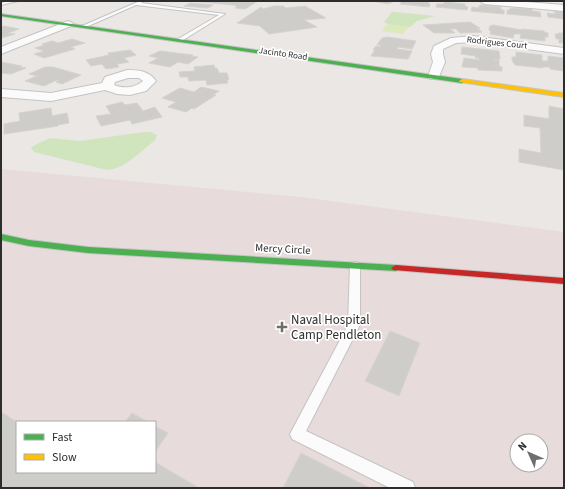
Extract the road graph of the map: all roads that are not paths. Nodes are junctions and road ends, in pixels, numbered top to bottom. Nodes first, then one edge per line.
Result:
1 (16, 1) edge
2 (143, 1) edge
3 (484, 1) edge
4 (1, 4) edge
5 (135, 4) junction
6 (558, 5) edge
7 (2, 16) edge
8 (68, 24) junction
9 (84, 26) junction
10 (180, 40) junction
11 (1, 50) edge
12 (564, 51) edge
13 (434, 76) junction
14 (107, 86) dead end
15 (1, 93) edge
16 (564, 95) edge
17 (1, 237) edge
18 (355, 266) junction
19 (564, 281) edge
20 (407, 488) edge

1 - 4 lane
2 - 5 lane
3 - 6 street
5 - 9 lane
5 - 10 lane
7 - 8 street, Jacinto Road
8 - 9 street, Jacinto Road
8 - 11 street
9 - 10 street, Jacinto Road
10 - 13 street, Jacinto Road
12 - 13 street, Rodrigues Court
13 - 16 street, Jacinto Road
14 - 15 street
17 - 18 street, Mercy Circle
18 - 19 street, Mercy Circle
18 - 20 lane

